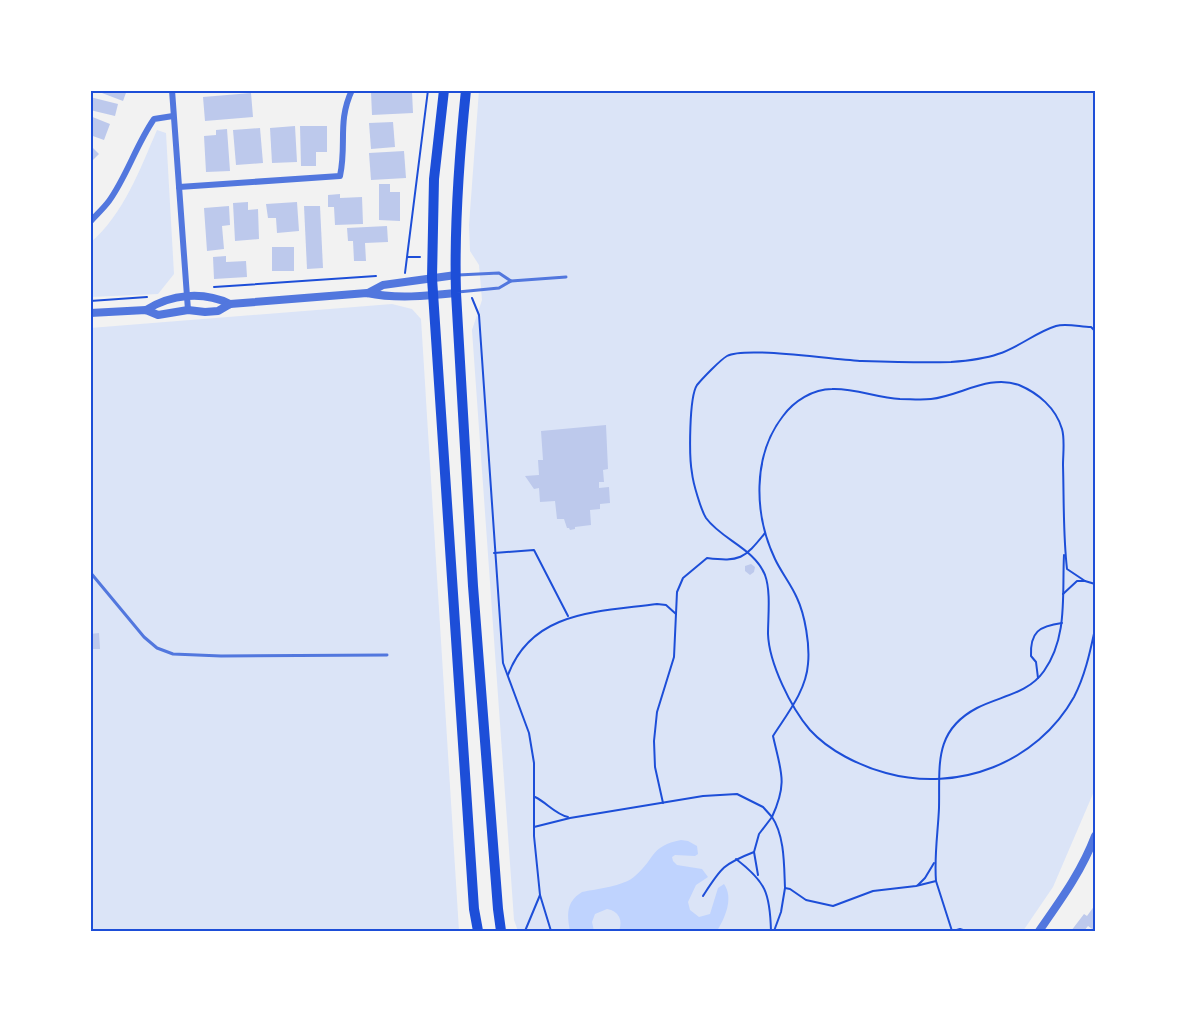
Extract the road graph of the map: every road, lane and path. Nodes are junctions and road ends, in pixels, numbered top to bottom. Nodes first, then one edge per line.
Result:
1 (172, 90) edge
2 (352, 90) edge
3 (428, 90) edge
4 (444, 90) edge
5 (466, 90) edge
6 (173, 116) junction
7 (179, 187) junction
8 (90, 222) edge
9 (402, 274) dead end
10 (456, 275) junction
11 (378, 276) dead end
12 (566, 277) dead end
13 (432, 278) junction
14 (511, 281) junction
15 (210, 287) dead end
16 (456, 293) junction
17 (368, 294) junction
18 (187, 295) junction
19 (434, 296) junction
20 (149, 297) dead end
21 (472, 300) dead end
22 (90, 301) edge
23 (230, 304) junction
24 (146, 310) junction
25 (188, 310) junction
26 (90, 313) edge
27 (1095, 331) edge
28 (765, 533) junction
29 (1064, 546) junction
30 (747, 552) junction
31 (494, 553) junction
32 (90, 572) edge
33 (1085, 581) junction
34 (1095, 584) edge
35 (1062, 595) junction
36 (676, 614) junction
37 (568, 617) junction
38 (1062, 623) junction
39 (1095, 629) edge
40 (387, 655) dead end
41 (508, 676) junction
42 (1038, 678) junction
43 (792, 705) junction
44 (938, 781) junction
45 (534, 797) junction
46 (663, 803) junction
47 (772, 817) junction
48 (570, 818) junction
49 (534, 827) junction
50 (1095, 836) edge
51 (754, 852) junction
52 (736, 859) junction
53 (935, 860) junction
54 (758, 876) junction
55 (936, 881) junction
56 (916, 886) junction
57 (784, 888) junction
58 (540, 895) junction
59 (703, 896) dead end
60 (478, 931) edge
61 (501, 931) edge
62 (525, 931) edge
63 (550, 931) edge
64 (772, 931) edge
65 (952, 931) edge
66 (966, 931) edge
67 (1039, 931) edge

1 - 6 street
2 - 7 street
3 - 9 path
4 - 13 main road
5 - 10 main road
6 - 7 street
6 - 8 street
7 - 18 street
10 - 13 street
10 - 14 lane
10 - 16 main road
11 - 15 path
12 - 14 lane
13 - 17 street
13 - 19 main road
14 - 16 lane
16 - 19 street
16 - 61 main road
17 - 19 street
17 - 23 street
18 - 23 street
18 - 24 street
18 - 25 street
19 - 60 main road
20 - 22 path
21 - 31 path
23 - 25 street
24 - 25 street
24 - 26 street
27 - 30 path
28 - 29 path
28 - 30 path
28 - 43 path
29 - 33 path
29 - 35 path
30 - 36 path
30 - 43 path
31 - 37 path
31 - 41 path
32 - 40 lane
33 - 34 path
33 - 35 path
35 - 38 path
36 - 37 path
36 - 46 path
37 - 41 path
38 - 42 path
38 - 42 path
39 - 44 path
41 - 45 path
42 - 44 path
43 - 44 path
43 - 47 path
44 - 53 path
45 - 48 path
45 - 49 path
46 - 47 path
46 - 48 path
47 - 51 path
47 - 57 path
48 - 49 path
49 - 58 path
50 - 67 street
51 - 52 path
51 - 54 path
52 - 54 path
52 - 59 path
53 - 55 path
53 - 56 path
54 - 64 path
55 - 56 path
55 - 65 path
56 - 57 path
57 - 64 path
58 - 62 path
58 - 63 path
65 - 66 path

